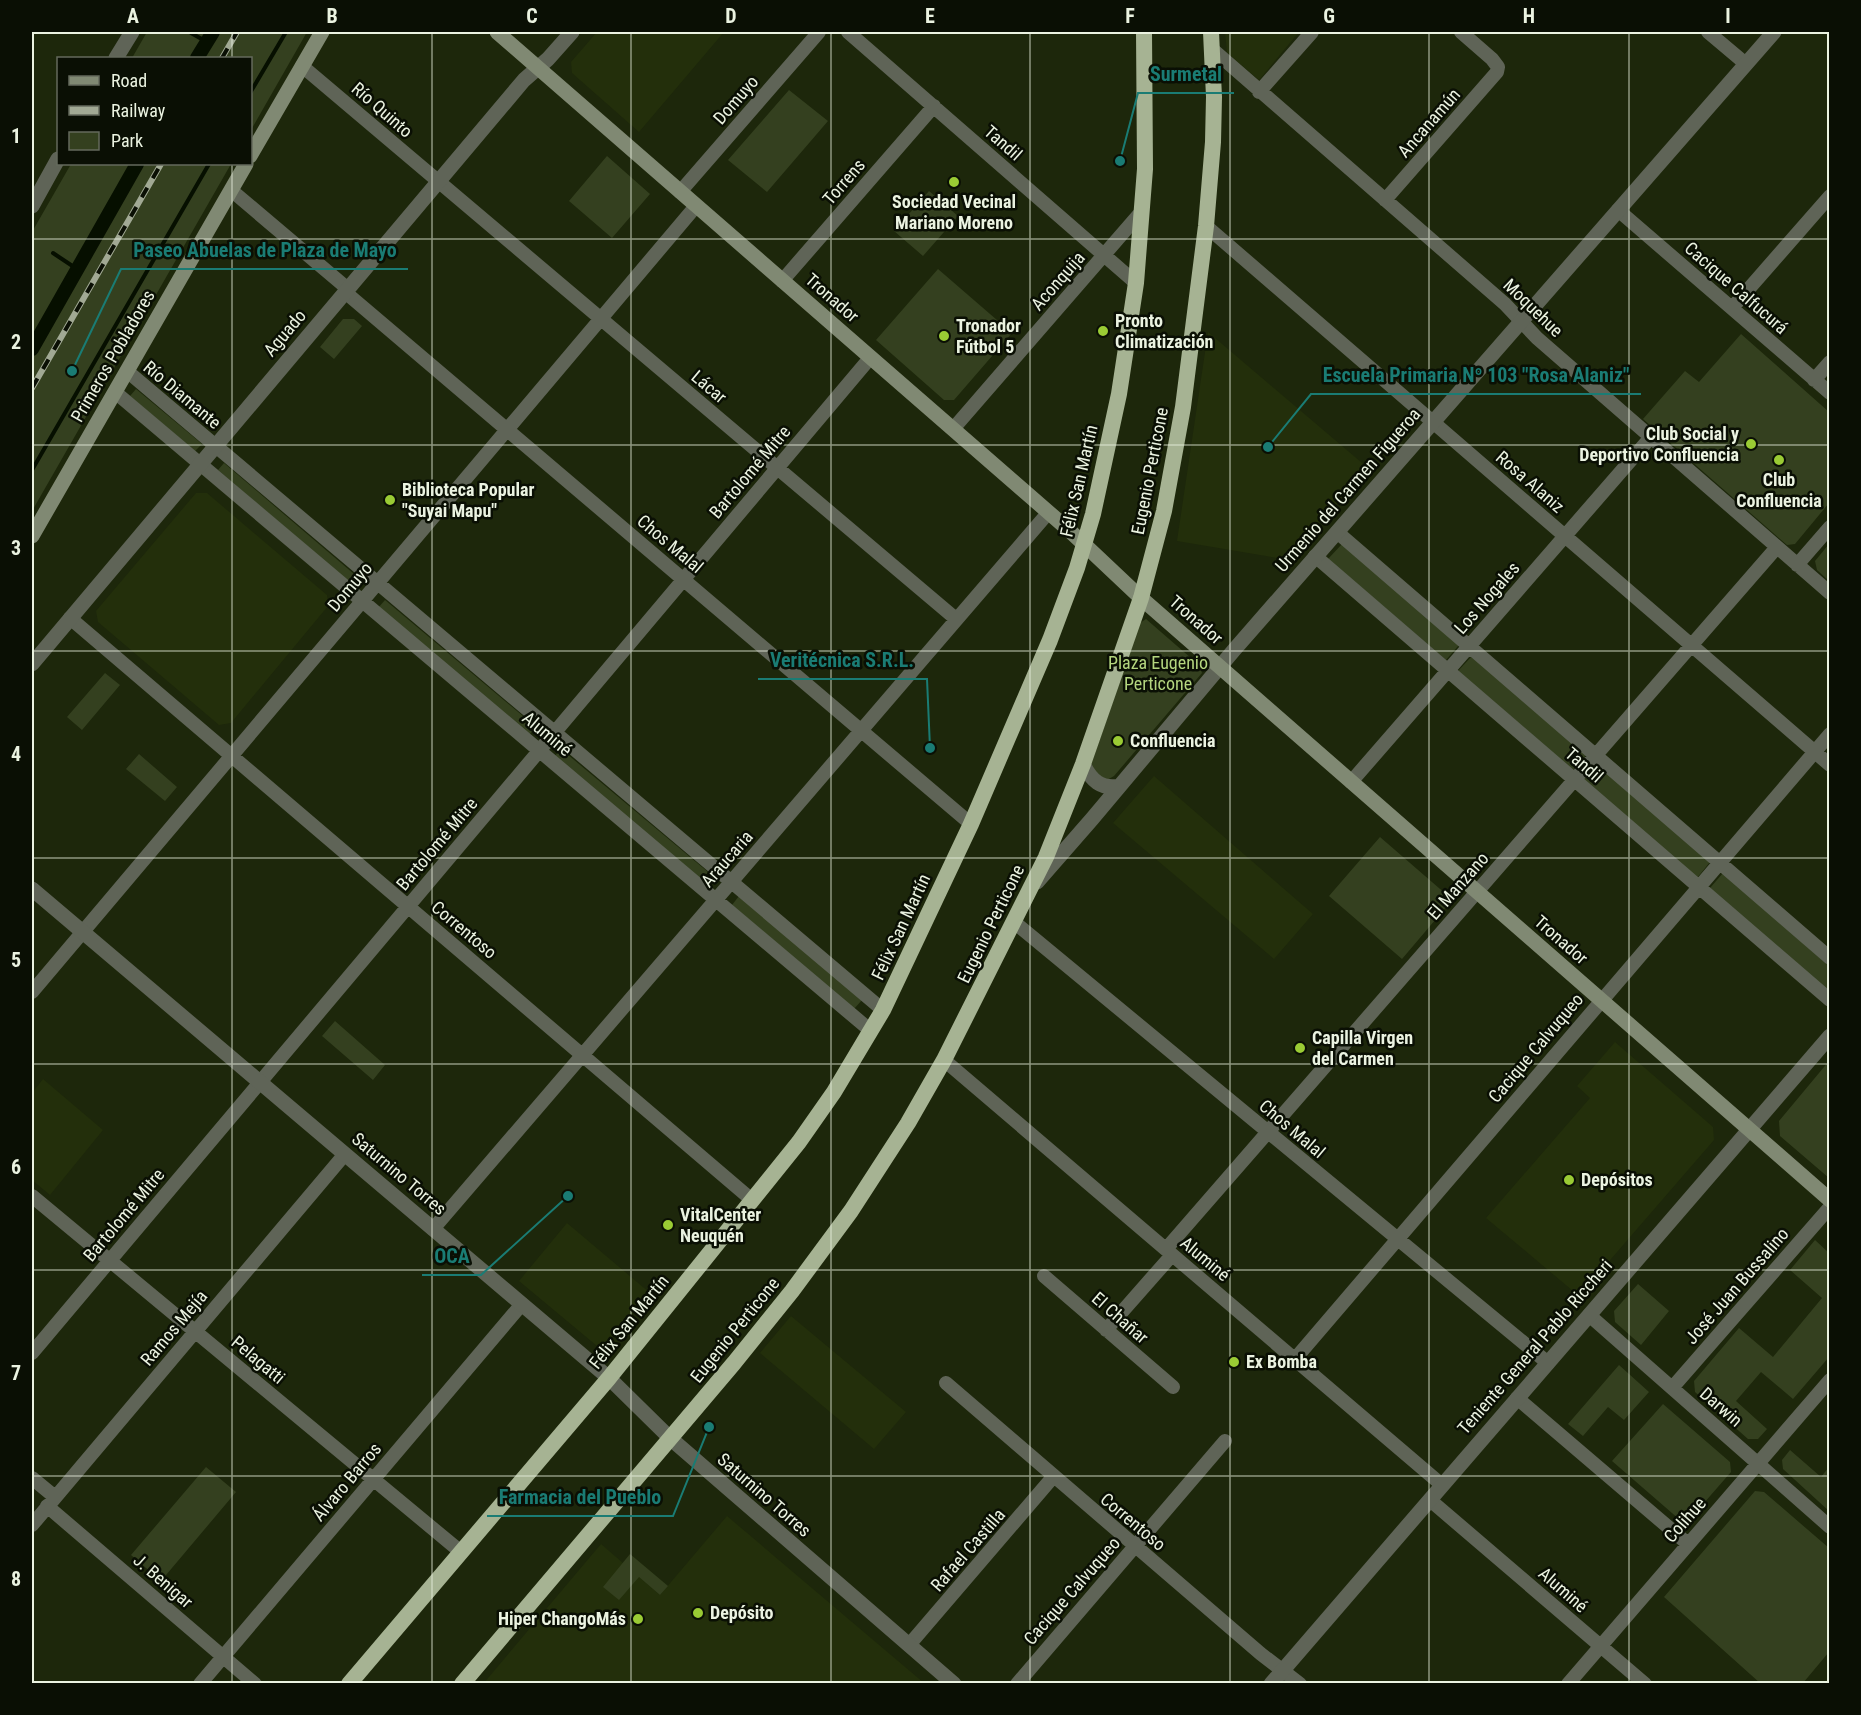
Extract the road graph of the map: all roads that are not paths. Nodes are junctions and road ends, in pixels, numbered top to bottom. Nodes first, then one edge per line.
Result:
1 (132, 32) edge
2 (322, 32) edge
3 (496, 32) edge
4 (572, 32) edge
5 (819, 32) edge
6 (848, 32) edge
7 (1144, 32) edge
8 (1211, 32) edge
9 (1312, 32) edge
10 (1461, 32) edge
11 (1708, 32) edge
12 (1774, 32) edge
13 (1212, 49) junction
14 (117, 57) edge
15 (1746, 64) junction
16 (302, 66) junction
17 (538, 68) junction
18 (1259, 92) junction
19 (934, 106) junction
20 (252, 153) edge
21 (57, 161) edge
22 (245, 165) edge
23 (438, 182) junction
24 (231, 190) junction
25 (680, 192) junction
26 (1830, 196) edge
27 (1385, 200) junction
28 (32, 202) edge
29 (696, 206) junction
30 (1618, 210) junction
31 (1142, 211) junction
32 (1206, 226) junction
33 (1104, 255) junction
34 (782, 281) junction
35 (1136, 283) junction
36 (347, 290) junction
37 (1732, 308) junction
38 (600, 319) junction
39 (1521, 321) junction
40 (870, 358) junction
41 (1830, 362) edge
42 (126, 371) junction
43 (1814, 380) junction
44 (115, 392) junction
45 (1830, 393) edge
46 (1433, 422) junction
47 (507, 429) junction
48 (953, 429) junction
49 (1651, 437) junction
50 (215, 446) junction
51 (200, 464) junction
52 (777, 468) junction
53 (1048, 513) junction
54 (1830, 527) edge
55 (1337, 532) junction
56 (32, 536) edge
57 (1565, 536) junction
58 (1085, 545) junction
59 (1777, 547) junction
60 (1315, 556) junction
61 (1797, 564) junction
62 (683, 579) junction
63 (377, 583) junction
64 (1830, 593) edge
65 (1141, 598) junction
66 (362, 601) junction
67 (70, 618) junction
68 (956, 619) junction
69 (1691, 645) junction
70 (1469, 646) junction
71 (32, 663) edge
72 (1220, 667) junction
73 (1448, 671) junction
74 (861, 730) junction
75 (554, 733) junction
76 (1830, 734) edge
77 (539, 751) junction
78 (1814, 752) junction
79 (1595, 755) junction
80 (231, 756) junction
81 (1083, 764) junction
82 (1830, 765) edge
83 (1574, 780) junction
84 (1351, 782) junction
85 (1120, 786) junction
86 (971, 824) junction
87 (1719, 862) junction
88 (731, 882) junction
89 (1698, 887) junction
90 (32, 889) edge
91 (1029, 891) junction
92 (1477, 892) junction
93 (716, 900) junction
94 (408, 906) junction
95 (1014, 922) junction
96 (82, 932) junction
97 (1830, 958) edge
98 (32, 992) edge
99 (1600, 1000) junction
100 (1830, 1000) edge
101 (883, 1010) junction
102 (872, 1031) junction
103 (1830, 1036) edge
104 (582, 1055) junction
105 (944, 1060) junction
106 (260, 1082) junction
107 (1748, 1130) junction
108 (1268, 1132) junction
109 (345, 1154) junction
110 (32, 1196) edge
111 (752, 1200) junction
112 (1830, 1200) edge
113 (1830, 1207) edge
114 (433, 1229) junction
115 (1397, 1238) junction
116 (1169, 1252) junction
117 (109, 1260) junction
118 (1044, 1276) dead end
119 (522, 1304) junction
120 (1589, 1315) junction
121 (1106, 1330) junction
122 (195, 1332) junction
123 (32, 1353) edge
124 (1294, 1359) junction
125 (1548, 1363) junction
126 (609, 1378) junction
127 (1830, 1380) edge
128 (946, 1383) dead end
129 (1173, 1387) dead end
130 (1672, 1388) junction
131 (1517, 1398) junction
132 (670, 1438) junction
133 (1225, 1441) dead end
134 (1758, 1463) junction
135 (1053, 1477) junction
136 (32, 1478) edge
137 (373, 1479) junction
138 (1442, 1485) junction
139 (1430, 1500) junction
140 (51, 1502) junction
141 (32, 1525) edge
142 (1830, 1527) edge
143 (1688, 1545) junction
144 (1134, 1546) junction
145 (461, 1552) junction
146 (909, 1645) junction
147 (1600, 1646) junction
148 (223, 1656) junction
149 (1282, 1670) junction
150 (200, 1683) edge
151 (255, 1683) edge
152 (349, 1683) edge
153 (462, 1683) edge
154 (954, 1683) edge
155 (1017, 1683) edge
156 (1271, 1683) edge
157 (1300, 1683) edge
158 (1568, 1683) edge
159 (1645, 1683) edge

1 - 14 street
2 - 16 main road
3 - 17 main road, Tronador
4 - 17 street, Aguado
5 - 25 street, Domuyo
6 - 19 street, Tandil
7 - 31 highway, Félix San Martín
8 - 13 highway, Eugenio Perticone
9 - 18 street
10 - 27 street, Ancanamún
11 - 15 street
12 - 15 street, Urmenio del Carmen Figueroa
13 - 18 street, Moquehue
13 - 32 highway, Eugenio Perticone
15 - 30 street, Urmenio del Carmen Figueroa
16 - 20 main road
16 - 23 street, Río Quinto
17 - 23 street, Aguado
17 - 25 main road, Tronador
18 - 27 street, Moquehue
19 - 33 street, Tandil
19 - 34 street, Torrens
21 - 28 street
22 - 24 main road, Primeros Pobladores
23 - 36 street, Aguado
23 - 38 street, Lácar
24 - 36 street, Chos Malal
24 - 42 main road, Primeros Pobladores
25 - 29 main road, Tronador
26 - 37 street
27 - 39 street, Moquehue
29 - 34 main road, Tronador
29 - 38 street, Domuyo
30 - 37 street, Cacique Calfucurá
30 - 39 street, Urmenio del Carmen Figueroa
31 - 33 street, Aconquija
31 - 35 highway, Félix San Martín
32 - 46 street, Rosa Alaniz
32 - 65 highway, Eugenio Perticone
33 - 35 street, Tandil
33 - 48 street, Aconquija
34 - 40 main road, Tronador
35 - 58 highway, Félix San Martín
36 - 47 street, Chos Malal
36 - 50 street, Aguado
37 - 43 street, Cacique Calfucurá
38 - 47 street, Domuyo
38 - 52 street, Lácar
39 - 46 street, Urmenio del Carmen Figueroa
39 - 49 street, Moquehue
40 - 48 main road, Tronador
40 - 52 street, Bartolomé Mitre
41 - 43 street
42 - 44 main road, Primeros Pobladores
42 - 50 street, Río Diamante
43 - 45 street, Cacique Calfucurá
44 - 51 street
44 - 56 main road, Primeros Pobladores
46 - 55 street, Urmenio del Carmen Figueroa
46 - 57 street, Rosa Alaniz
47 - 62 street, Chos Malal
47 - 63 street, Domuyo
48 - 53 main road, Tronador
49 - 57 street, Los Nogales
49 - 59 street, Moquehue
50 - 51 street, Aguado
50 - 63 street, Aluminé
51 - 66 street, Aluminé
51 - 67 street, Aguado
52 - 62 street, Bartolomé Mitre
52 - 68 street, Lácar
53 - 58 main road, Tronador
53 - 68 street, Araucaria
54 - 61 street
55 - 60 street, Urmenio del Carmen Figueroa
55 - 70 street, Tandil
57 - 69 street, Rosa Alaniz
57 - 70 street, Los Nogales
58 - 65 main road, Tronador
58 - 86 highway, Félix San Martín
59 - 61 street, Moquehue
59 - 69 street, El Manzano
60 - 72 street, Urmenio del Carmen Figueroa
60 - 73 street, Tandil
61 - 64 street, Moquehue
62 - 74 street, Chos Malal
62 - 75 street, Bartolomé Mitre
63 - 66 street, Domuyo
63 - 75 street, Aluminé
65 - 72 main road, Tronador
65 - 81 highway, Eugenio Perticone
66 - 77 street, Aluminé
66 - 80 street, Domuyo
67 - 71 street, Aguado
67 - 80 street, Correntoso
68 - 74 street, Araucaria
69 - 78 street, Rosa Alaniz
69 - 79 street, El Manzano
70 - 73 street, Los Nogales
70 - 79 street, Tandil
72 - 84 main road, Tronador
72 - 85 street, Urmenio del Carmen Figueroa
73 - 83 street, Tandil
73 - 84 street, Los Nogales
74 - 86 street, Chos Malal
74 - 88 street, Araucaria
75 - 77 street, Bartolomé Mitre
75 - 88 street, Aluminé
76 - 78 street, Cacique Calvuqueo
77 - 93 street, Aluminé
77 - 94 street, Bartolomé Mitre
78 - 82 street, Rosa Alaniz
78 - 87 street, Cacique Calvuqueo
79 - 83 street, El Manzano
79 - 87 street, Tandil
80 - 94 street, Correntoso
80 - 96 street, Domuyo
81 - 85 street
81 - 91 highway, Eugenio Perticone
83 - 89 street, Tandil
83 - 92 street, El Manzano
84 - 92 main road, Tronador
85 - 91 street, Urmenio del Carmen Figueroa
86 - 101 highway, Félix San Martín
87 - 89 street, Cacique Calvuqueo
87 - 97 street, Tandil
88 - 93 street, Araucaria
88 - 101 street, Aluminé
89 - 99 street, Cacique Calvuqueo
89 - 100 street, Tandil
90 - 96 street, Saturnino Torres
91 - 95 highway, Eugenio Perticone
92 - 99 main road, Tronador
92 - 108 street, El Manzano
93 - 102 street, Aluminé
93 - 104 street, Araucaria
94 - 104 street, Correntoso
94 - 106 street, Bartolomé Mitre
95 - 105 highway, Eugenio Perticone
95 - 108 street, Chos Malal
96 - 98 street, Domuyo
96 - 106 street, Saturnino Torres
99 - 107 main road, Tronador
99 - 115 street, Cacique Calvuqueo
101 - 102 highway, Félix San Martín
102 - 111 highway, Félix San Martín
103 - 107 street, Teniente General Pablo Riccheri
104 - 111 street, Correntoso
104 - 114 street, Araucaria
105 - 116 street, Aluminé
105 - 132 highway, Eugenio Perticone
106 - 109 street, Saturnino Torres
106 - 117 street, Bartolomé Mitre
107 - 112 main road, Tronador
107 - 120 street, Teniente General Pablo Riccheri
108 - 115 street, Chos Malal
108 - 116 street, El Manzano
109 - 114 street, Saturnino Torres
109 - 122 street, Ramos Mejía
110 - 117 street, Pelagatti
111 - 126 highway, Félix San Martín
113 - 130 street, José Juan Bussalino
114 - 119 street, Saturnino Torres
115 - 124 street, Cacique Calvuqueo
115 - 125 street, Chos Malal
116 - 121 street, El Manzano
116 - 124 street, Aluminé
117 - 122 street, Pelagatti
117 - 123 street, Bartolomé Mitre
118 - 121 street, El Chañar
119 - 126 street, Saturnino Torres
119 - 137 street, Álvaro Barros
120 - 125 street, Teniente General Pablo Riccheri
120 - 130 street, Darwin
121 - 129 street, El Chañar
122 - 137 street, Pelagatti
122 - 140 street, Ramos Mejía
124 - 138 street, Aluminé
125 - 131 street, Teniente General Pablo Riccheri
126 - 132 street, Saturnino Torres
126 - 145 highway, Félix San Martín
127 - 134 street, Colihue
128 - 135 street, Correntoso
130 - 134 street, Darwin
131 - 138 street, Teniente General Pablo Riccheri
131 - 143 street
132 - 146 street, Saturnino Torres
132 - 153 highway, Eugenio Perticone
133 - 144 street, Cacique Calvuqueo
134 - 142 street, Darwin
134 - 143 street, Colihue
135 - 144 street, Correntoso
135 - 146 street, Rafael Castilla
136 - 140 street, J. Benigar
137 - 145 street, Pelagatti
137 - 148 street, Álvaro Barros
138 - 139 street, Teniente General Pablo Riccheri
139 - 147 street, Aluminé
139 - 149 street, Teniente General Pablo Riccheri
140 - 141 street, Ramos Mejía
140 - 148 street, J. Benigar
143 - 147 street, Colihue
144 - 149 street, Correntoso
144 - 155 street, Cacique Calvuqueo
145 - 152 highway, Félix San Martín
146 - 154 street, Saturnino Torres
147 - 158 street, Colihue
147 - 159 street, Aluminé
148 - 150 street, Álvaro Barros
148 - 151 street, J. Benigar
149 - 156 street, Teniente General Pablo Riccheri
149 - 157 street, Correntoso

